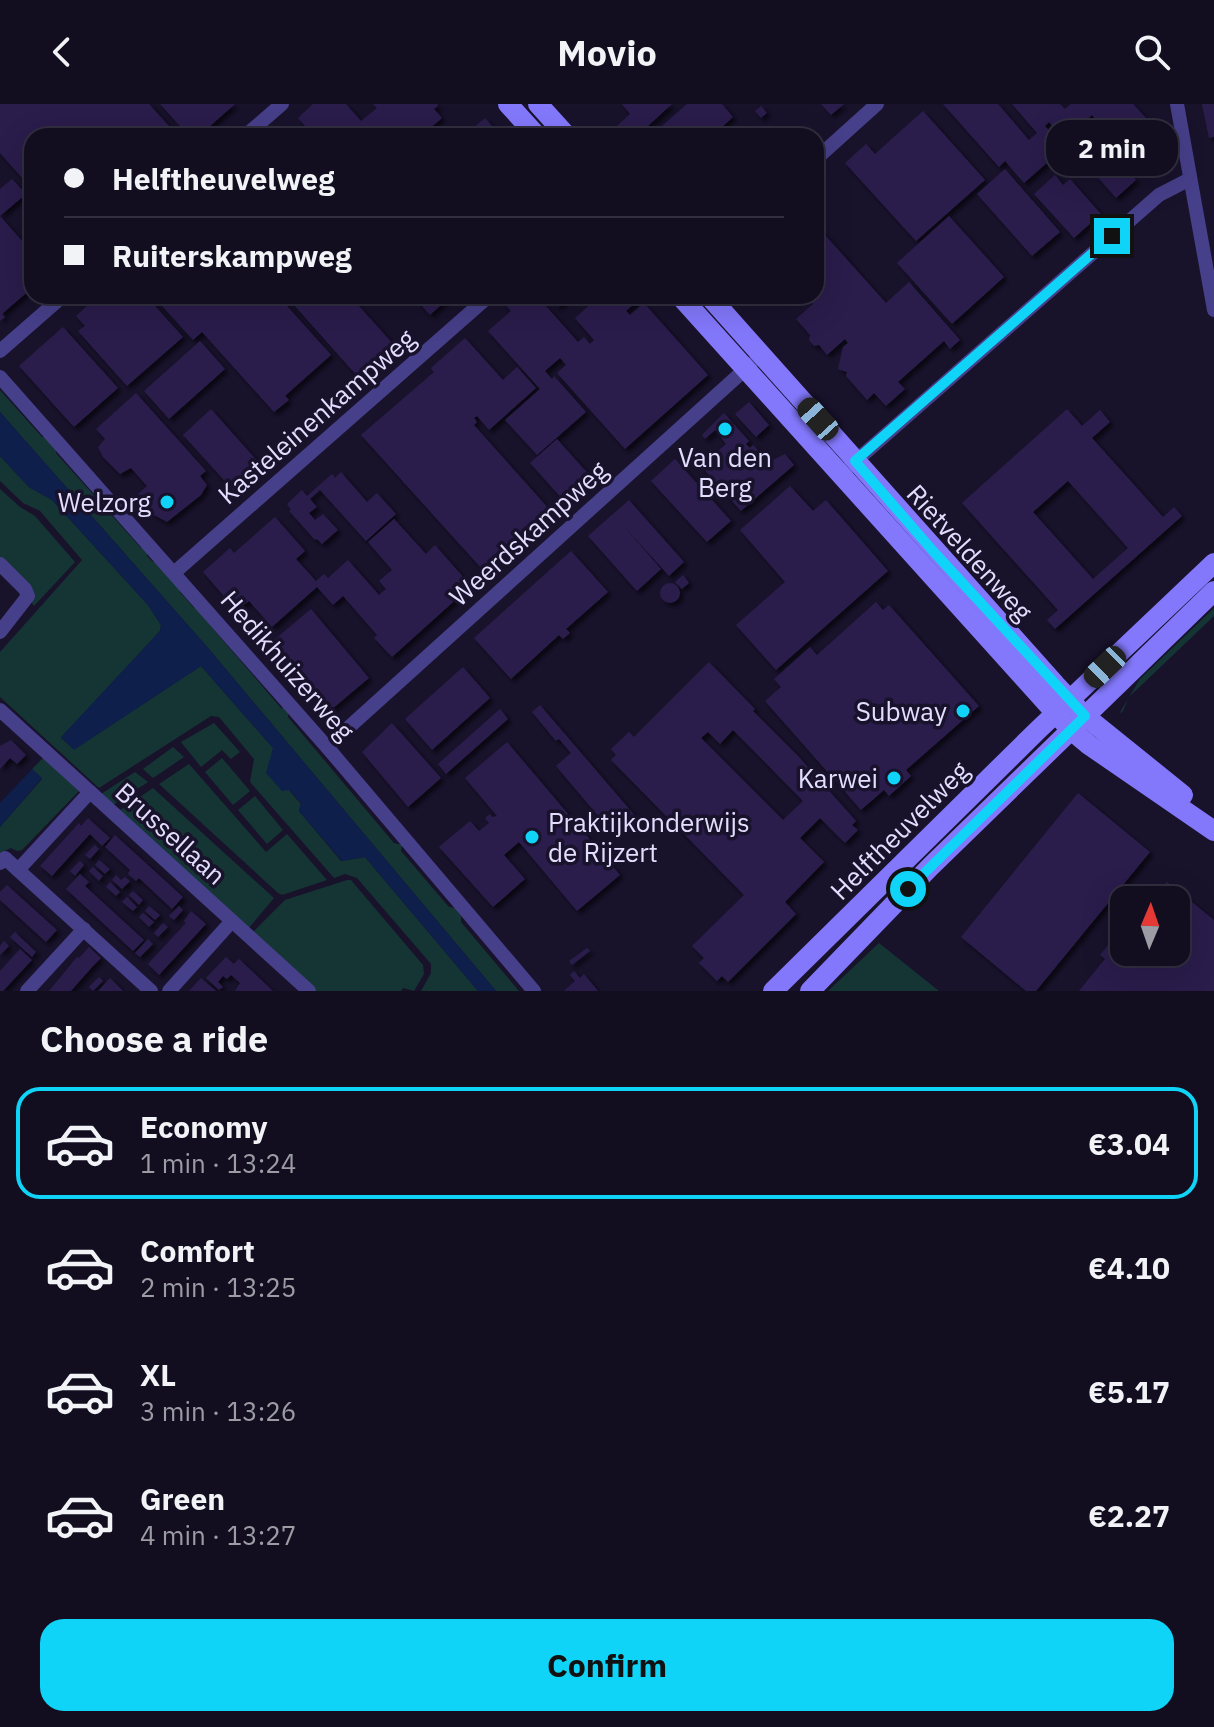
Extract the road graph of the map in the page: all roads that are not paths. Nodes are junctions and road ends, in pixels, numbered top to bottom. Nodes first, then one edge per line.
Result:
1 (282, 104) edge
2 (508, 104) edge
3 (538, 104) edge
4 (877, 104) edge
5 (1177, 104) edge
6 (254, 128) edge
7 (530, 128) edge
8 (560, 128) edge
9 (824, 152) edge
10 (1190, 179) junction
11 (54, 304) edge
12 (480, 304) edge
13 (689, 304) edge
14 (714, 304) edge
15 (1214, 310) edge
16 (0, 351) edge
17 (753, 362) junction
18 (0, 377) edge
19 (848, 468) junction
20 (1214, 563) edge
21 (0, 564) edge
22 (175, 572) junction
23 (1214, 591) edge
24 (0, 632) edge
25 (1063, 707) junction
26 (0, 710) edge
27 (1078, 723) junction
28 (327, 747) junction
29 (90, 792) junction
30 (1214, 821) edge
31 (1214, 831) edge
32 (0, 863) edge
33 (18, 870) junction
34 (232, 921) junction
35 (84, 929) junction
36 (27, 991) edge
37 (151, 991) edge
38 (169, 991) edge
39 (309, 991) edge
40 (534, 991) edge
41 (773, 991) edge
42 (810, 991) edge

1 - 6 street
2 - 7 main road
3 - 8 main road
4 - 9 street
5 - 10 street
10 - 15 street
10 - 19 street
11 - 16 street
12 - 22 street, Kasteleinenkampweg
13 - 17 main road, Rietveldenweg
14 - 17 main road, Rietveldenweg
17 - 19 main road, Rietveldenweg
17 - 28 street, Weerdskampweg
18 - 22 street, Hedikhuizerweg
19 - 25 main road, Rietveldenweg
20 - 25 main road, Helftheuvelweg
21 - 24 street
22 - 28 street, Hedikhuizerweg
23 - 27 main road, Helftheuvelweg
25 - 27 main road, Rietveldenweg
25 - 41 main road, Helftheuvelweg
26 - 29 street, Brussellaan
27 - 30 main road, Rietveldenweg
27 - 31 main road, Rietveldenweg
27 - 42 main road, Helftheuvelweg
28 - 40 street, Hedikhuizerweg
29 - 33 street
29 - 34 street, Brussellaan
32 - 33 street
33 - 35 street
34 - 38 street
34 - 39 street, Brussellaan
35 - 36 street
35 - 37 street

